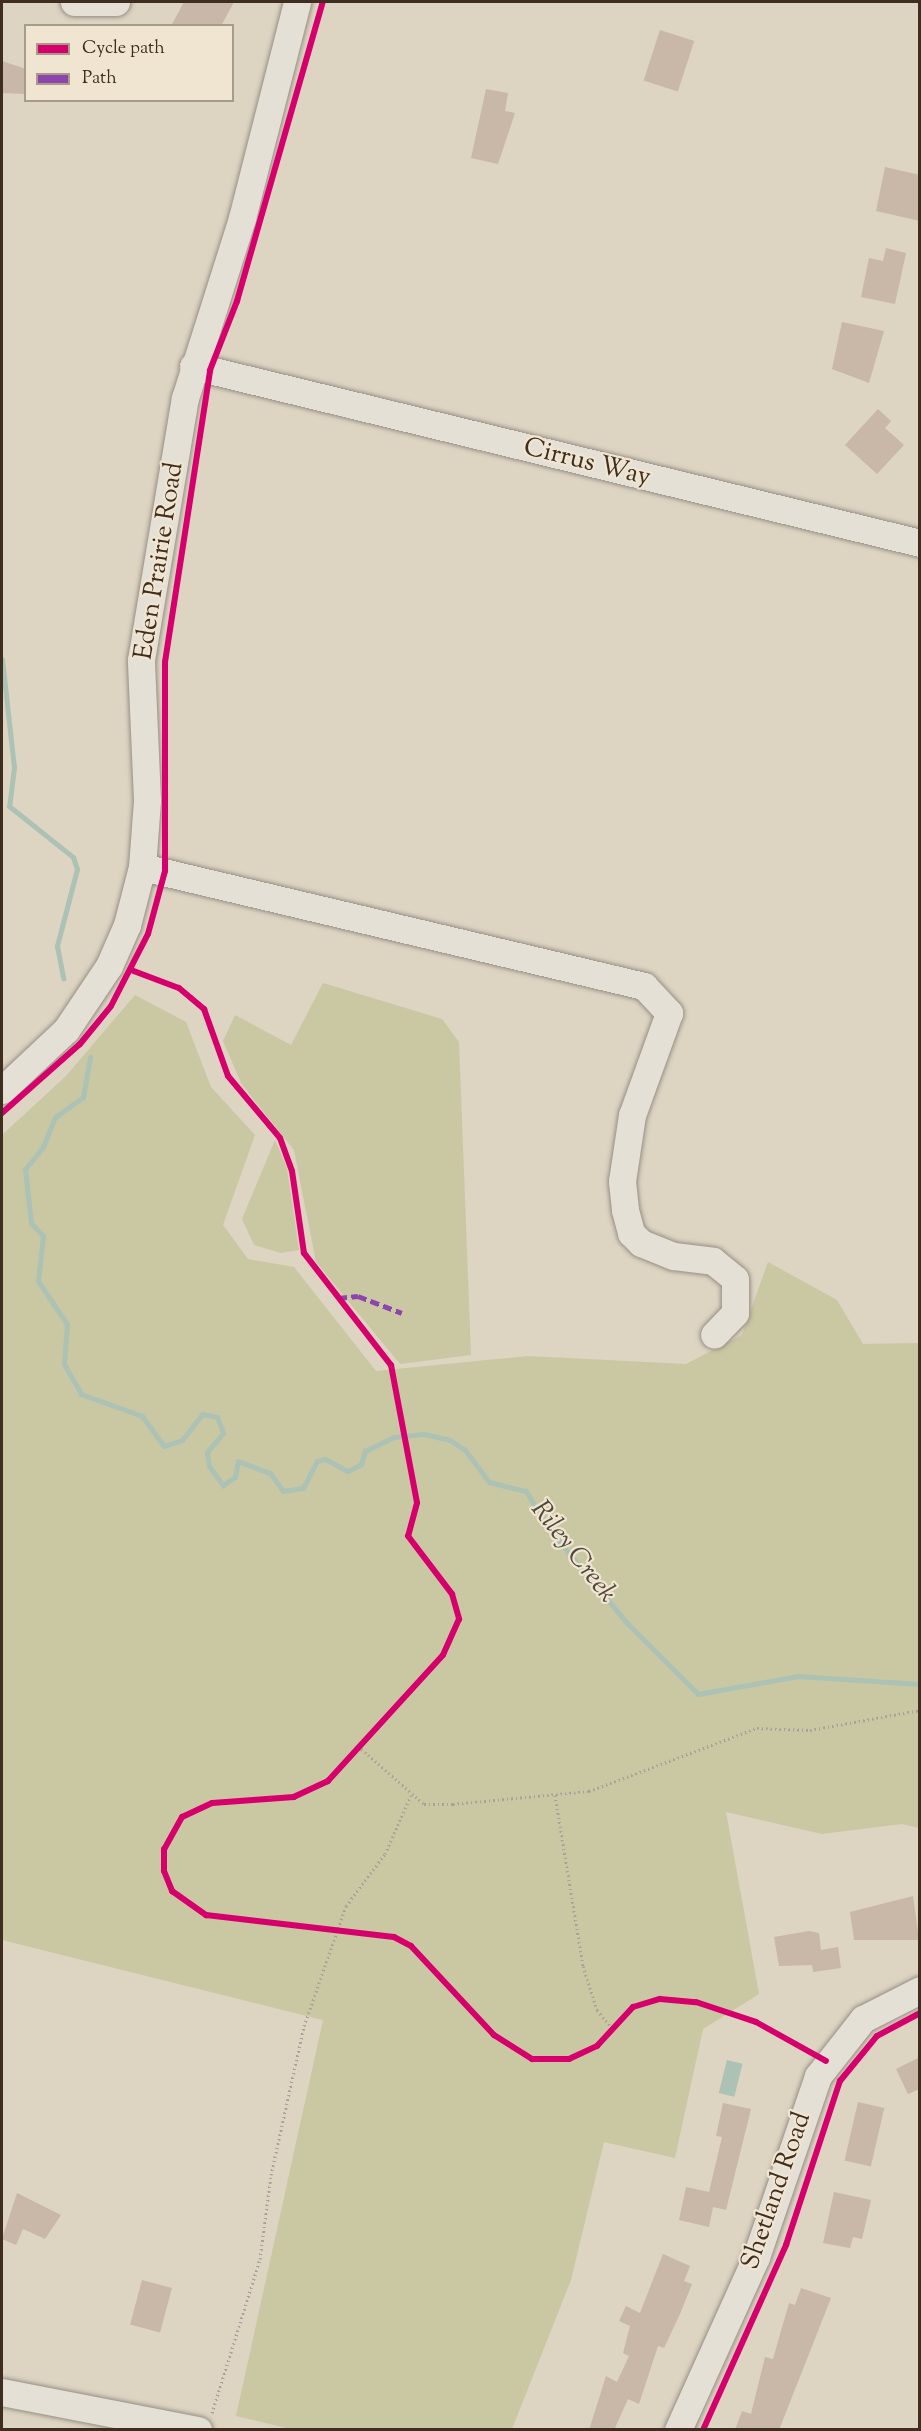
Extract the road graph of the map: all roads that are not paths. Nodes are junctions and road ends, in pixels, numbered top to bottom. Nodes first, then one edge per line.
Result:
1 (74, 2) edge
2 (116, 2) edge
3 (297, 2) edge
4 (193, 366) junction
5 (920, 543) edge
6 (142, 867) junction
7 (2, 1090) edge
8 (714, 1335) dead end
9 (920, 1990) edge
10 (2, 2392) edge
11 (205, 2424) edge
12 (678, 2430) edge

1 - 2 street
3 - 4 street, Eden Prairie Road
4 - 5 street, Cirrus Way
4 - 6 street, Eden Prairie Road
6 - 7 street, Eden Prairie Road
6 - 8 street
9 - 12 street, Shetland Road
10 - 11 street

